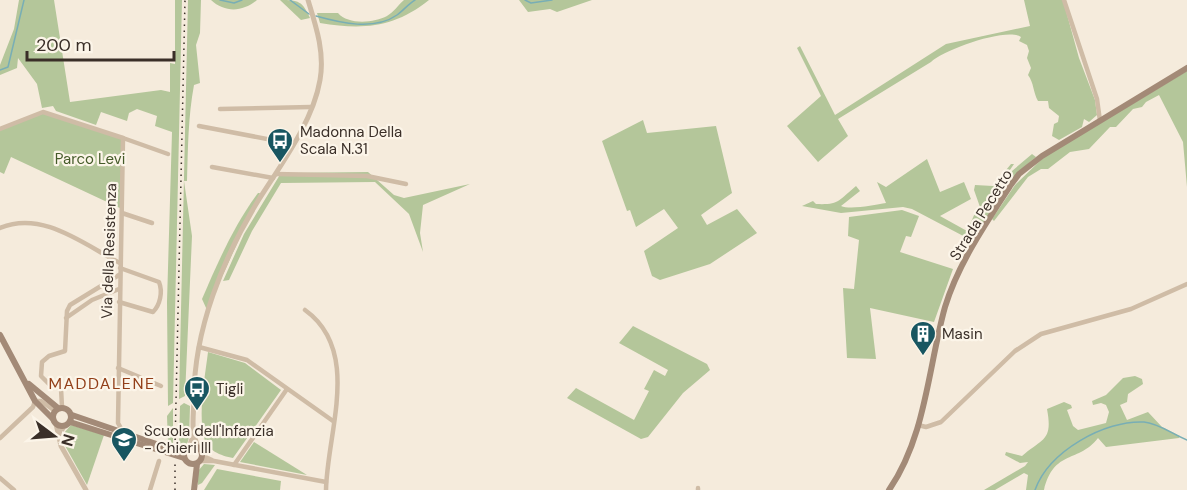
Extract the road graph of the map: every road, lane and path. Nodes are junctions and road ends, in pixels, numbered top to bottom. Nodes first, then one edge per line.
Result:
1 (308, 0) edge
2 (1064, 0) edge
3 (1187, 68) edge
4 (311, 107) junction
5 (220, 110) dead end
6 (1100, 121) junction
7 (199, 126) dead end
8 (0, 129) edge
9 (123, 138) junction
10 (293, 144) junction
11 (168, 154) dead end
12 (212, 167) dead end
13 (274, 176) junction
14 (406, 184) dead end
15 (122, 213) junction
16 (152, 223) dead end
17 (0, 228) edge
18 (120, 265) junction
19 (119, 275) junction
20 (1187, 284) edge
21 (119, 289) junction
22 (119, 302) junction
23 (305, 310) dead end
24 (66, 318) junction
25 (0, 335) edge
26 (199, 347) junction
27 (118, 368) junction
28 (27, 382) junction
29 (161, 386) dead end
30 (287, 389) junction
31 (35, 401) junction
32 (57, 414) junction
33 (69, 421) junction
34 (333, 421) junction
35 (118, 423) junction
36 (918, 424) junction
37 (107, 427) junction
38 (123, 432) junction
39 (194, 435) junction
40 (58, 437) junction
41 (0, 438) edge
42 (198, 447) junction
43 (187, 448) junction
44 (195, 460) junction
45 (159, 461) dead end
46 (234, 465) junction
47 (0, 478) edge
48 (326, 482) junction
49 (14, 490) edge
50 (86, 490) edge
51 (150, 490) edge
52 (194, 490) edge
53 (326, 490) edge
54 (889, 490) edge

1 - 4 street
2 - 6 street
3 - 6 main road, Strada Pecetto
4 - 5 street
4 - 10 street
6 - 36 main road, Strada Pecetto
7 - 10 street
8 - 9 street
9 - 11 street
9 - 15 street, Via della Resistenza
10 - 13 street
12 - 13 street
13 - 14 street
13 - 26 street
15 - 16 street
15 - 18 street, Via della Resistenza
17 - 18 street
18 - 19 street, Via della Resistenza
18 - 22 street
19 - 21 street, Via della Resistenza
19 - 24 street
20 - 36 street
21 - 22 street, Via della Resistenza
21 - 24 street
22 - 27 street, Via della Resistenza
23 - 34 street
24 - 32 street
25 - 28 main road
26 - 30 street
26 - 39 street
27 - 29 street
27 - 35 street, Via della Resistenza
28 - 31 main road
28 - 32 main road
30 - 34 street
30 - 46 street
31 - 32 main road
31 - 41 street
32 - 33 main road
32 - 33 main road
32 - 40 street
33 - 37 main road
33 - 40 street
33 - 44 main road
34 - 48 street
35 - 37 street
35 - 38 street, Via della Resistenza
36 - 54 main road, Strada Pecetto
37 - 38 main road
38 - 43 main road
39 - 42 street
39 - 43 street
40 - 50 street
42 - 43 main road
42 - 44 main road
43 - 44 main road
44 - 46 street
44 - 52 main road
45 - 51 street
46 - 48 street
47 - 49 street
48 - 53 street

